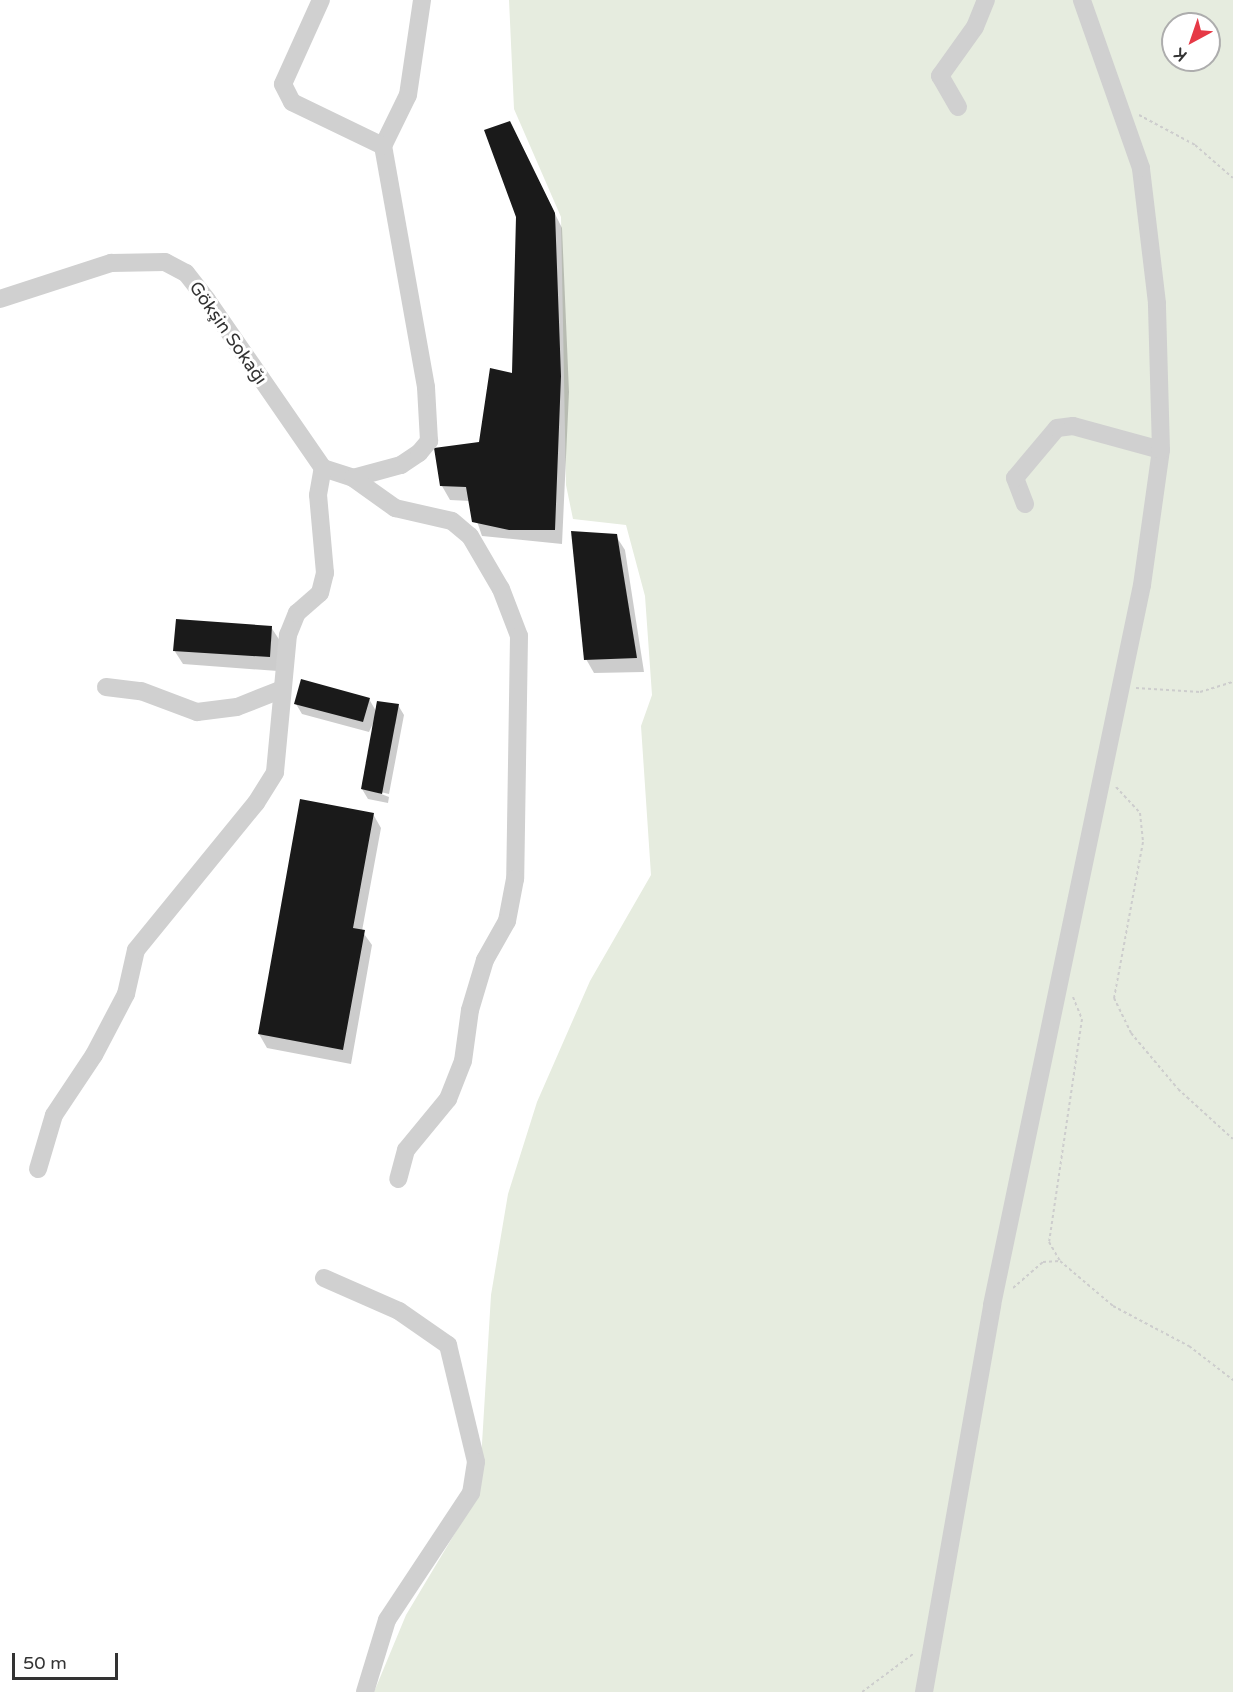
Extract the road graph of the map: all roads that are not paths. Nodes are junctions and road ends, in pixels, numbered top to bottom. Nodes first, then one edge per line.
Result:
1 (321, 0) edge
2 (422, 0) edge
3 (986, 0) edge
4 (1082, 0) edge
5 (958, 107) dead end
6 (383, 146) junction
7 (0, 299) edge
8 (1161, 450) junction
9 (323, 468) junction
10 (353, 478) junction
11 (1025, 504) dead end
12 (106, 687) dead end
13 (280, 690) junction
14 (38, 1169) dead end
15 (398, 1179) dead end
16 (324, 1278) dead end
17 (365, 1692) edge
18 (924, 1692) edge

1 - 6 street
2 - 6 street
3 - 5 street
4 - 8 street
6 - 10 street
7 - 9 street, Gökşin Sokağı
8 - 11 street
8 - 18 street
9 - 10 street
9 - 13 street
10 - 15 street
12 - 13 street
13 - 14 street
16 - 17 street

